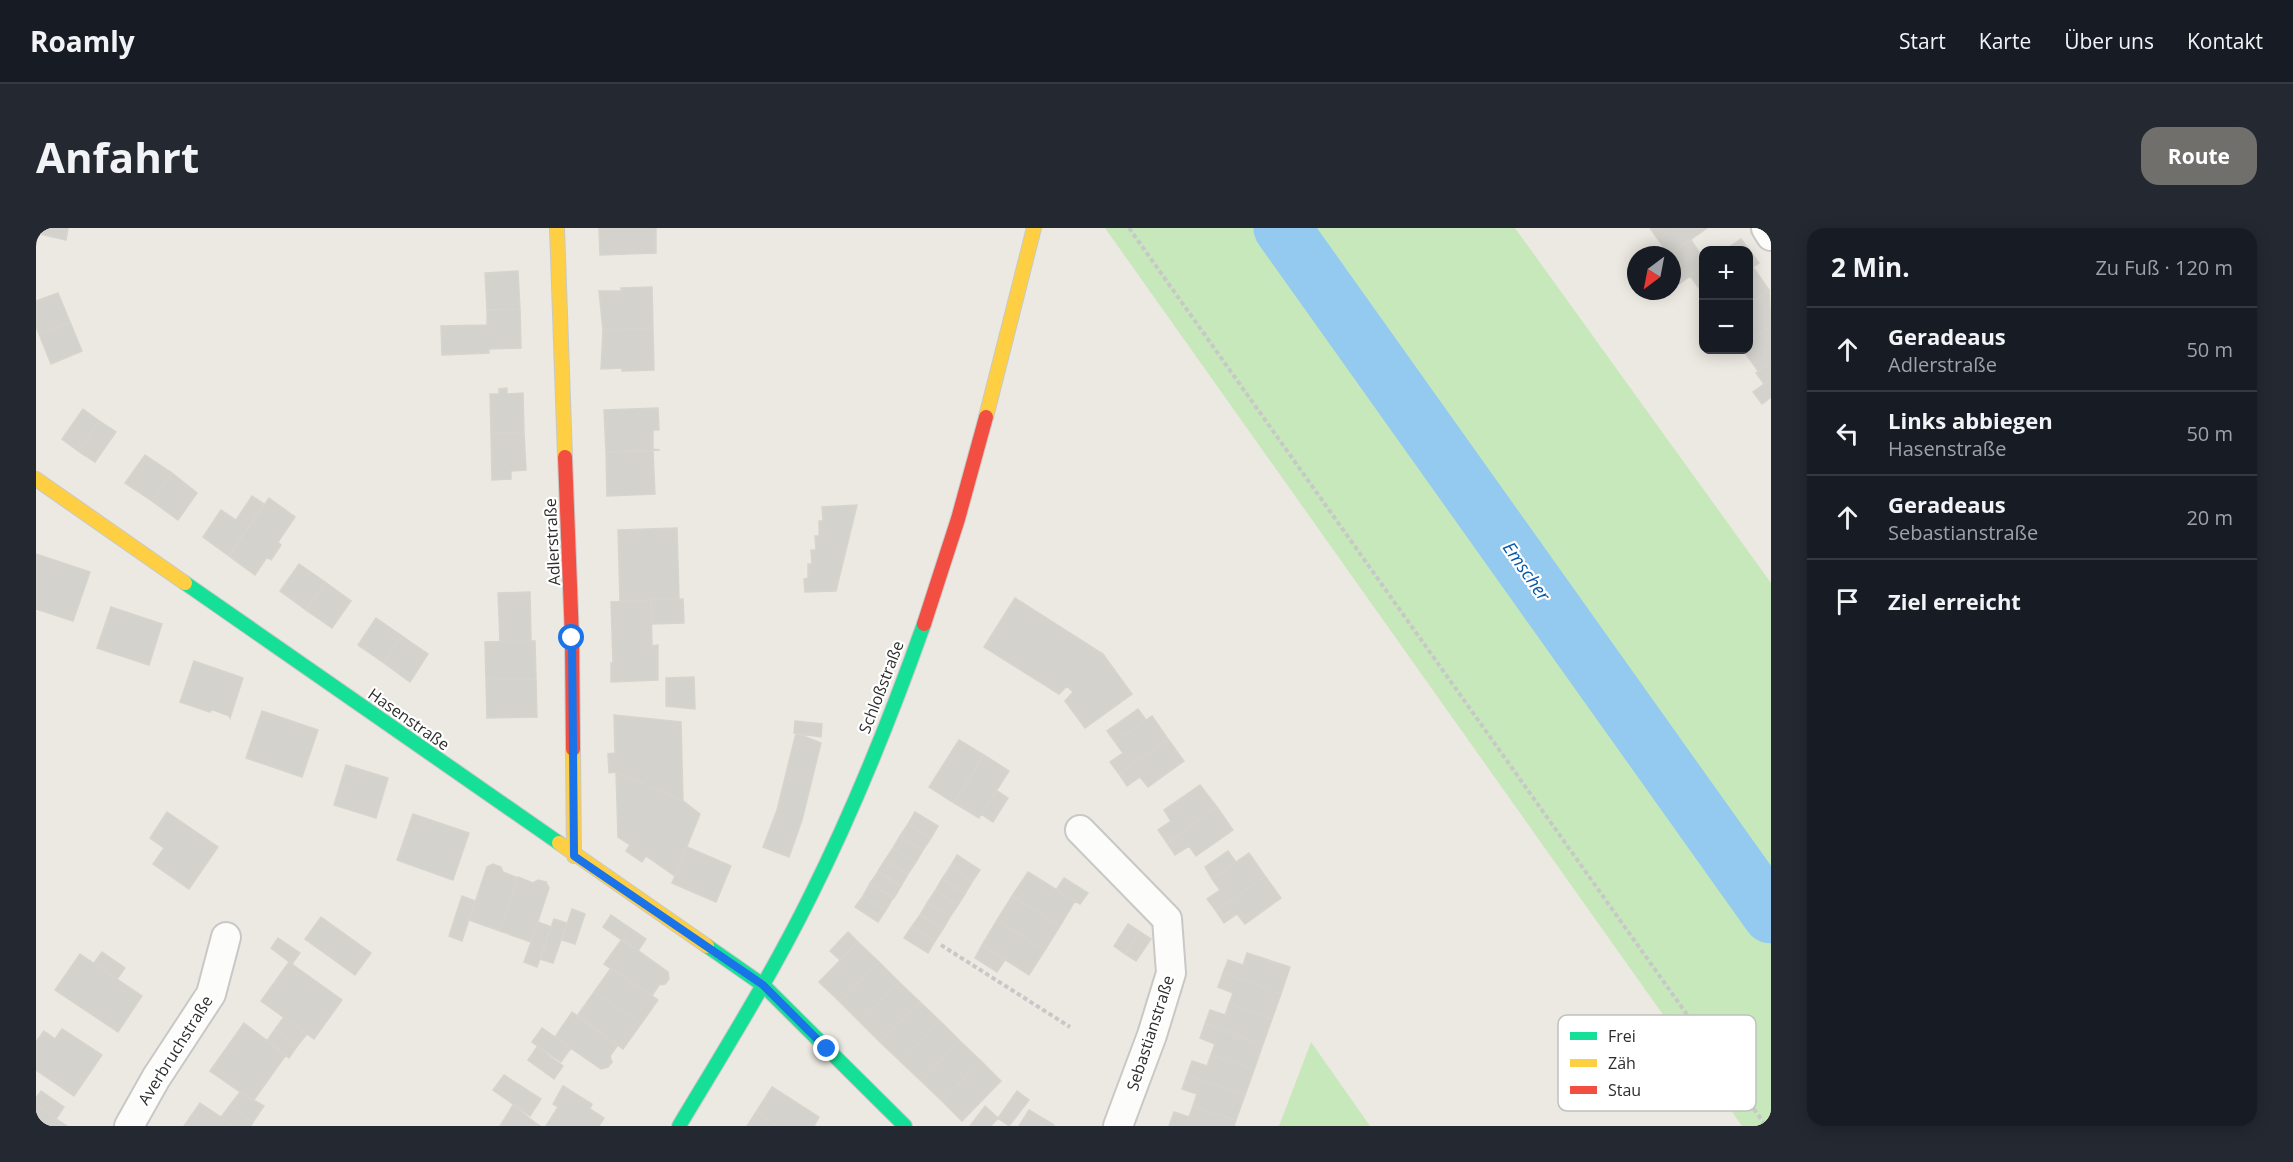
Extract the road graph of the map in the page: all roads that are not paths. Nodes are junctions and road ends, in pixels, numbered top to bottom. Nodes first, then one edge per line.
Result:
1 (557, 228) edge
2 (1034, 228) edge
3 (1766, 228) edge
4 (1771, 236) edge
5 (36, 479) edge
6 (1080, 830) dead end
7 (574, 856) junction
8 (226, 937) dead end
9 (763, 985) junction
10 (129, 1126) edge
11 (679, 1126) edge
12 (905, 1126) edge
13 (1118, 1126) edge

1 - 7 street, Adlerstraße
2 - 9 street, Schloßstraße
3 - 4 street
5 - 7 street, Hasenstraße
6 - 13 street, Sebastianstraße
7 - 9 street, Hasenstraße
8 - 10 street, Averbruchstraße
9 - 11 street, Schloßstraße
9 - 12 street

